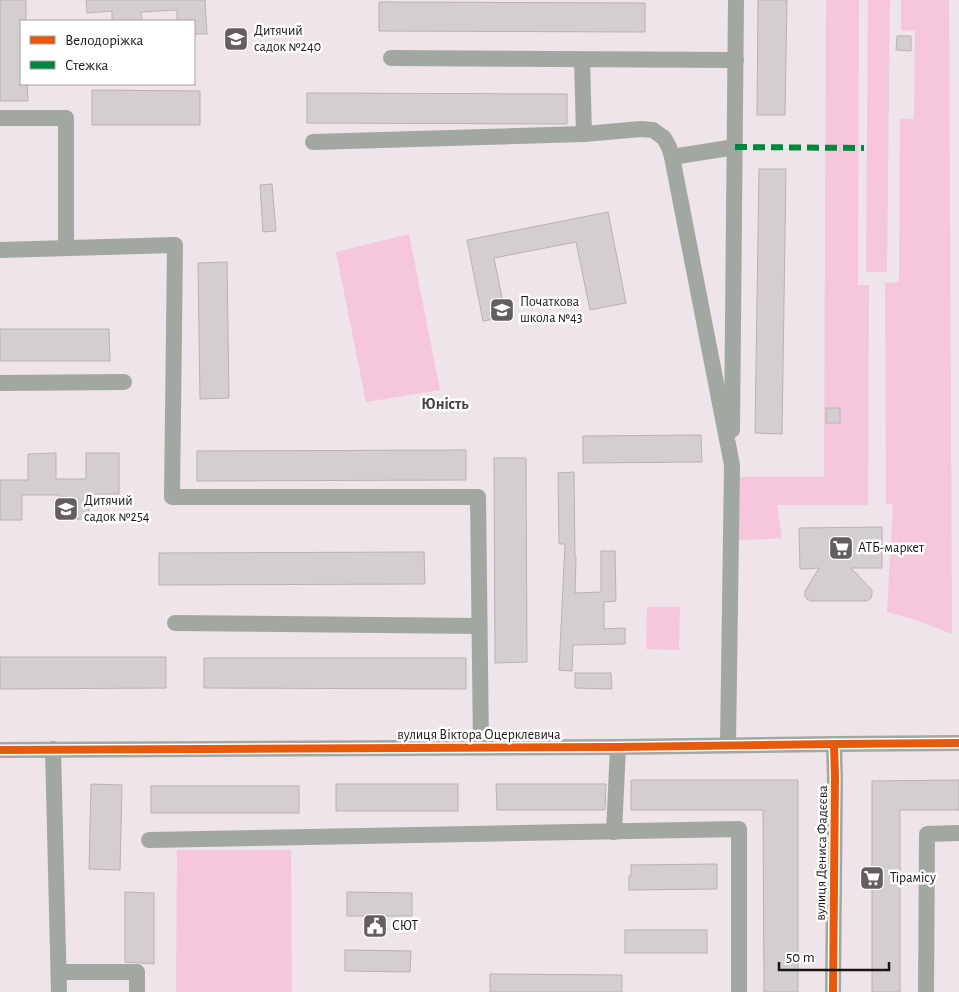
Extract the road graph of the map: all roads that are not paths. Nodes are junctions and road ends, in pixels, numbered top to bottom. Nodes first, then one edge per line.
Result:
1 (736, 0) edge
2 (391, 58) dead end
3 (582, 60) junction
4 (736, 60) junction
5 (0, 118) edge
6 (584, 134) junction
7 (313, 142) dead end
8 (735, 147) junction
9 (672, 157) junction
10 (66, 248) junction
11 (0, 250) edge
12 (124, 382) dead end
13 (0, 383) edge
14 (732, 465) junction
15 (174, 622) dead end
16 (479, 626) junction
17 (959, 743) edge
18 (834, 744) junction
19 (728, 745) junction
20 (481, 747) junction
21 (618, 747) junction
22 (53, 749) junction
23 (0, 750) edge
24 (614, 832) junction
25 (959, 833) edge
26 (149, 840) dead end
27 (59, 972) junction
28 (59, 992) edge
29 (137, 992) edge
30 (740, 992) edge
31 (832, 992) edge
32 (926, 992) edge

1 - 4 street
2 - 3 street
3 - 4 street
3 - 6 street
4 - 8 street
5 - 10 street
6 - 7 street
6 - 9 street
8 - 9 street
8 - 14 street
9 - 14 street
10 - 11 street
10 - 16 street
12 - 13 street
14 - 19 street
15 - 16 street
16 - 20 street
17 - 18 street, вулиця Віктора Оцерклевича
18 - 19 street, вулиця Віктора Оцерклевича
18 - 31 street, вулиця Дениса Фадєєва
19 - 21 street, вулиця Віктора Оцерклевича
20 - 21 street, вулиця Віктора Оцерклевича
20 - 22 street, вулиця Віктора Оцерклевича
21 - 24 street
22 - 23 street, вулиця Віктора Оцерклевича
22 - 27 street
24 - 26 street
24 - 30 street
25 - 32 street
27 - 28 street
27 - 29 street

